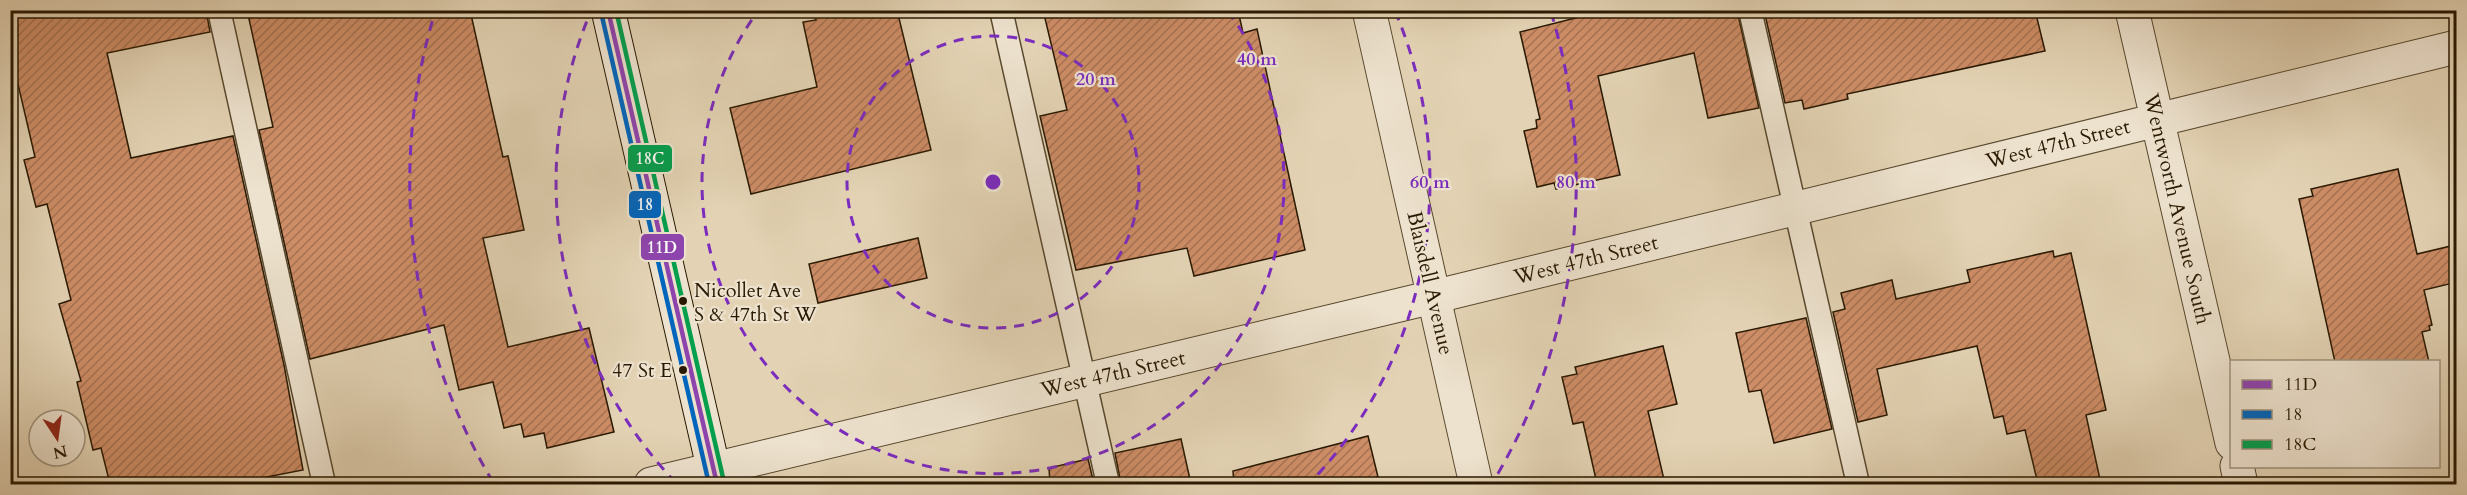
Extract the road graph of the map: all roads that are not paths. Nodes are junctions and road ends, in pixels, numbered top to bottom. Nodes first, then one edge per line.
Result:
1 (219, 10) edge
2 (608, 10) edge
3 (1001, 10) edge
4 (1369, 10) edge
5 (1750, 10) edge
6 (2132, 10) edge
7 (2457, 47) edge
8 (2157, 120) junction
9 (1795, 209) junction
10 (1433, 297) junction
11 (1085, 380) junction
12 (2230, 434) edge
13 (2237, 468) edge
14 (716, 477) edge
15 (324, 484) edge
16 (651, 484) edge
17 (1108, 484) edge
18 (1476, 484) edge
19 (1858, 484) edge
20 (2241, 484) edge

1 - 15 lane
2 - 14 street
3 - 11 lane
4 - 10 street, Blaisdell Avenue
5 - 9 lane
6 - 8 street, Wentworth Avenue South
7 - 8 street, West 47th Street
8 - 9 street, West 47th Street
8 - 12 street, Wentworth Avenue South
9 - 10 street, West 47th Street
9 - 19 lane
10 - 11 street, West 47th Street
10 - 18 street, Blaisdell Avenue
11 - 14 street, West 47th Street
11 - 17 lane
13 - 20 street
14 - 16 street, West 47th Street

